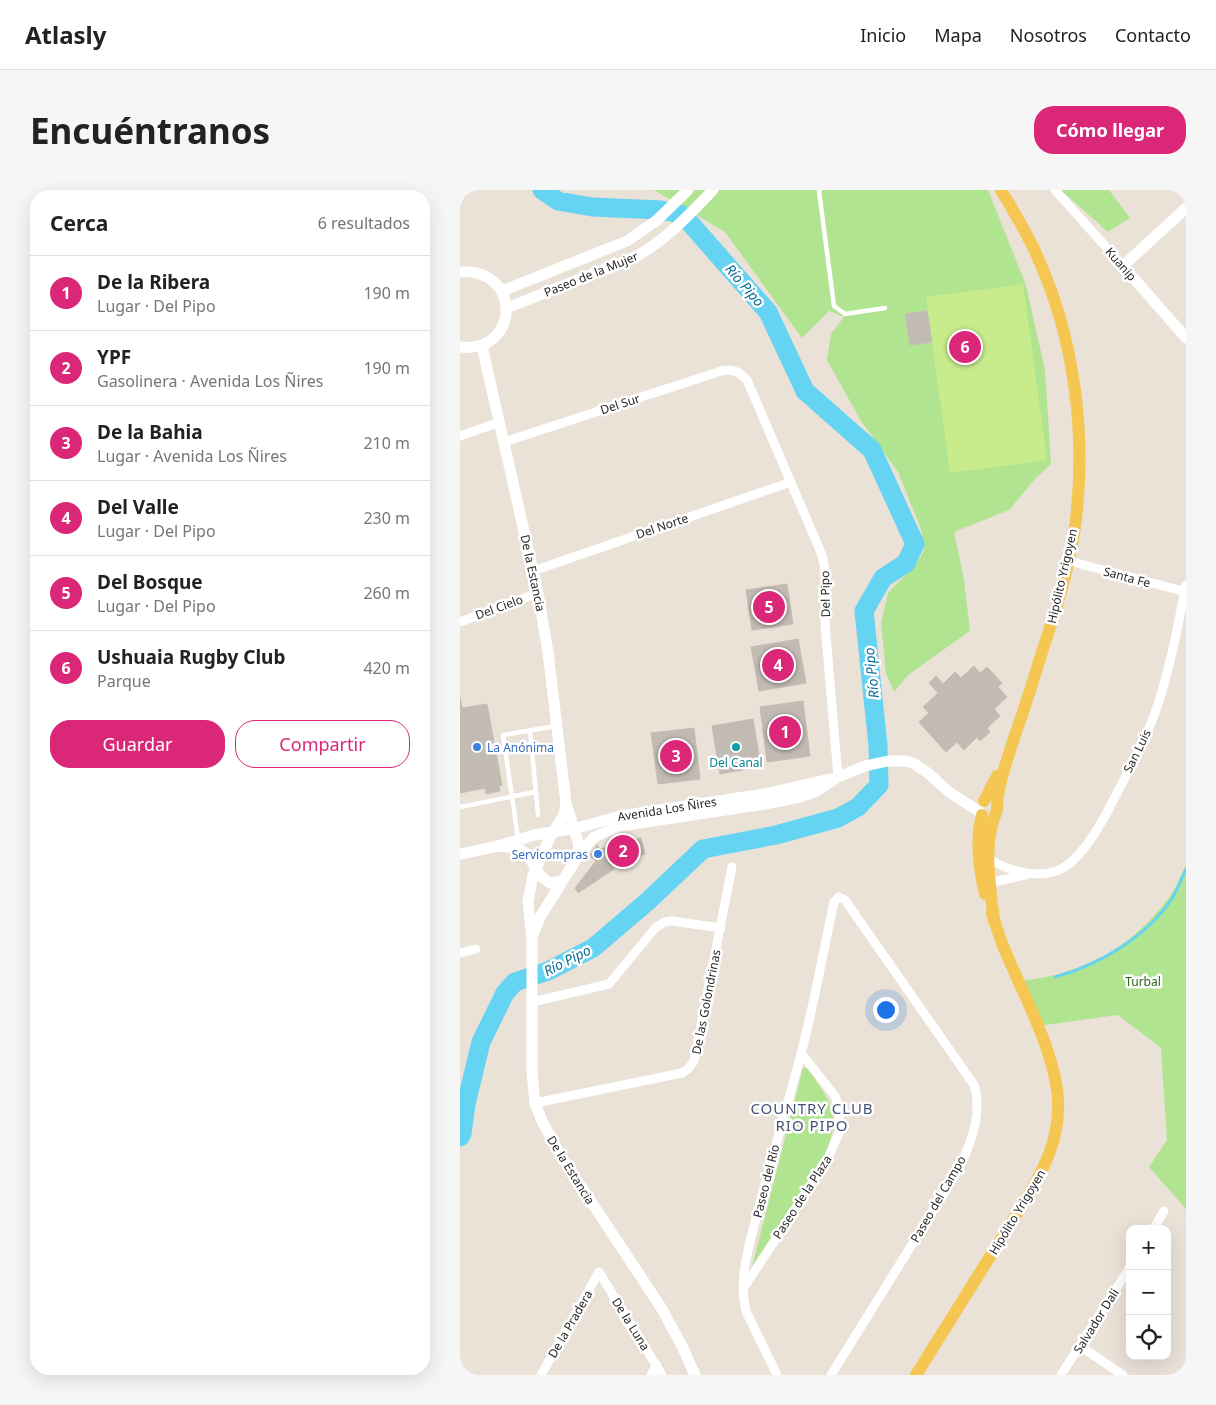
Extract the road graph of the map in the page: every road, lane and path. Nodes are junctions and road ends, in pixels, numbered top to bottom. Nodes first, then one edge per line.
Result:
1 (713, 190) edge
2 (820, 190) edge
3 (1001, 190) edge
4 (1010, 190) edge
5 (1055, 190) edge
6 (686, 192) edge
7 (1186, 208) edge
8 (1021, 223) junction
9 (1123, 266) junction
10 (460, 272) edge
11 (502, 291) junction
12 (507, 308) junction
13 (885, 308) dead end
14 (1186, 338) edge
15 (482, 346) junction
16 (460, 347) edge
17 (736, 370) joint
18 (500, 422) junction
19 (460, 436) edge
20 (504, 442) junction
21 (791, 482) junction
22 (1068, 562) junction
23 (533, 571) junction
24 (1186, 590) edge
25 (538, 593) junction
26 (460, 622) edge
27 (557, 726) junction
28 (530, 730) junction
29 (838, 778) junction
30 (536, 792) junction
31 (512, 797) junction
32 (566, 803) junction
33 (460, 807) edge
34 (987, 808) junction
35 (659, 814) junction
36 (538, 815) dead end
37 (574, 828) junction
38 (554, 831) junction
39 (518, 839) junction
40 (498, 846) junction
41 (460, 854) edge
42 (577, 858) junction
43 (989, 859) junction
44 (732, 867) dead end
45 (535, 870) junction
46 (1030, 873) junction
47 (562, 881) junction
48 (987, 883) junction
49 (839, 896) joint
50 (720, 928) junction
51 (532, 939) junction
52 (476, 949) dead end
53 (460, 953) edge
54 (532, 1002) junction
55 (801, 1053) junction
56 (535, 1103) junction
57 (1164, 1211) dead end
58 (1155, 1225) edge
59 (1128, 1270) edge
60 (599, 1272) joint
61 (744, 1287) junction
62 (1080, 1346) junction
63 (657, 1366) junction
64 (541, 1375) edge
65 (651, 1375) edge
66 (662, 1375) edge
67 (695, 1375) edge
68 (777, 1375) edge
69 (831, 1375) edge
70 (916, 1375) edge
71 (1061, 1375) edge
72 (1123, 1375) edge

1 - 12 street, Paseo de la Mujer
2 - 13 lane
3 - 8 main road, Hipólito Yrigoyen
4 - 8 main road, Hipólito Yrigoyen
5 - 9 street, Kuanip
6 - 11 street, Paseo de la Mujer
7 - 9 street
8 - 22 main road, Hipólito Yrigoyen
9 - 14 street, Kuanip
10 - 11 street
11 - 12 street
12 - 15 street
15 - 16 street
15 - 18 street, De la Estancia
17 - 20 street, Del Sur
17 - 21 street, Del Pipo
18 - 19 street
18 - 20 street, De la Estancia
20 - 23 street, De la Estancia
21 - 23 street, Del Norte
21 - 29 street, Del Pipo
22 - 24 street, Santa Fe
22 - 34 main road, Hipólito Yrigoyen
23 - 25 street, De la Estancia
24 - 46 street, San Luis
25 - 26 street, Del Cielo
25 - 27 street, De la Estancia
27 - 28 lane
27 - 32 street, De la Estancia
28 - 30 lane
28 - 31 lane
29 - 34 street, Avenida Los Ñires
29 - 35 street, Avenida Los Ñires
30 - 31 lane
30 - 36 lane
31 - 33 lane
31 - 39 lane
32 - 37 street, De la Estancia
32 - 38 street, De la Estancia
34 - 43 main road, Hipólito Yrigoyen
34 - 48 main road, Hipólito Yrigoyen
35 - 37 street, Avenida Los Ñires
35 - 42 street, Avenida Los Ñires
37 - 38 street, Avenida Los Ñires
37 - 42 street, De la Estancia
38 - 39 street, Avenida Los Ñires
38 - 45 street, De la Estancia
39 - 40 street, Avenida Los Ñires
40 - 41 street, Avenida Los Ñires
40 - 45 street, Avenida Los Ñires
42 - 47 street, De la Estancia
43 - 46 street, San Luis
43 - 48 main road, Hipólito Yrigoyen
44 - 50 street, De las Golondrinas
45 - 47 street, Avenida Los Ñires
45 - 51 street, De la Estancia
46 - 48 street, San Luis
47 - 51 street, De la Estancia
48 - 70 main road, Hipólito Yrigoyen
49 - 55 street, Paseo del Río
49 - 69 street, Paseo del Campo
50 - 54 street
50 - 56 street, De las Golondrinas
51 - 54 street, De la Estancia
52 - 53 street
54 - 56 street, De la Estancia
55 - 61 street, Paseo del Río
55 - 61 street, Paseo de la Plaza
56 - 67 street, De la Estancia
57 - 58 street
59 - 62 street, Salvador Dali
60 - 63 street, De la Luna
60 - 64 street, De la Pradera
61 - 68 street, Paseo del Río
62 - 71 street, Salvador Dali
62 - 72 street
63 - 65 street
63 - 66 street, De la Luna

